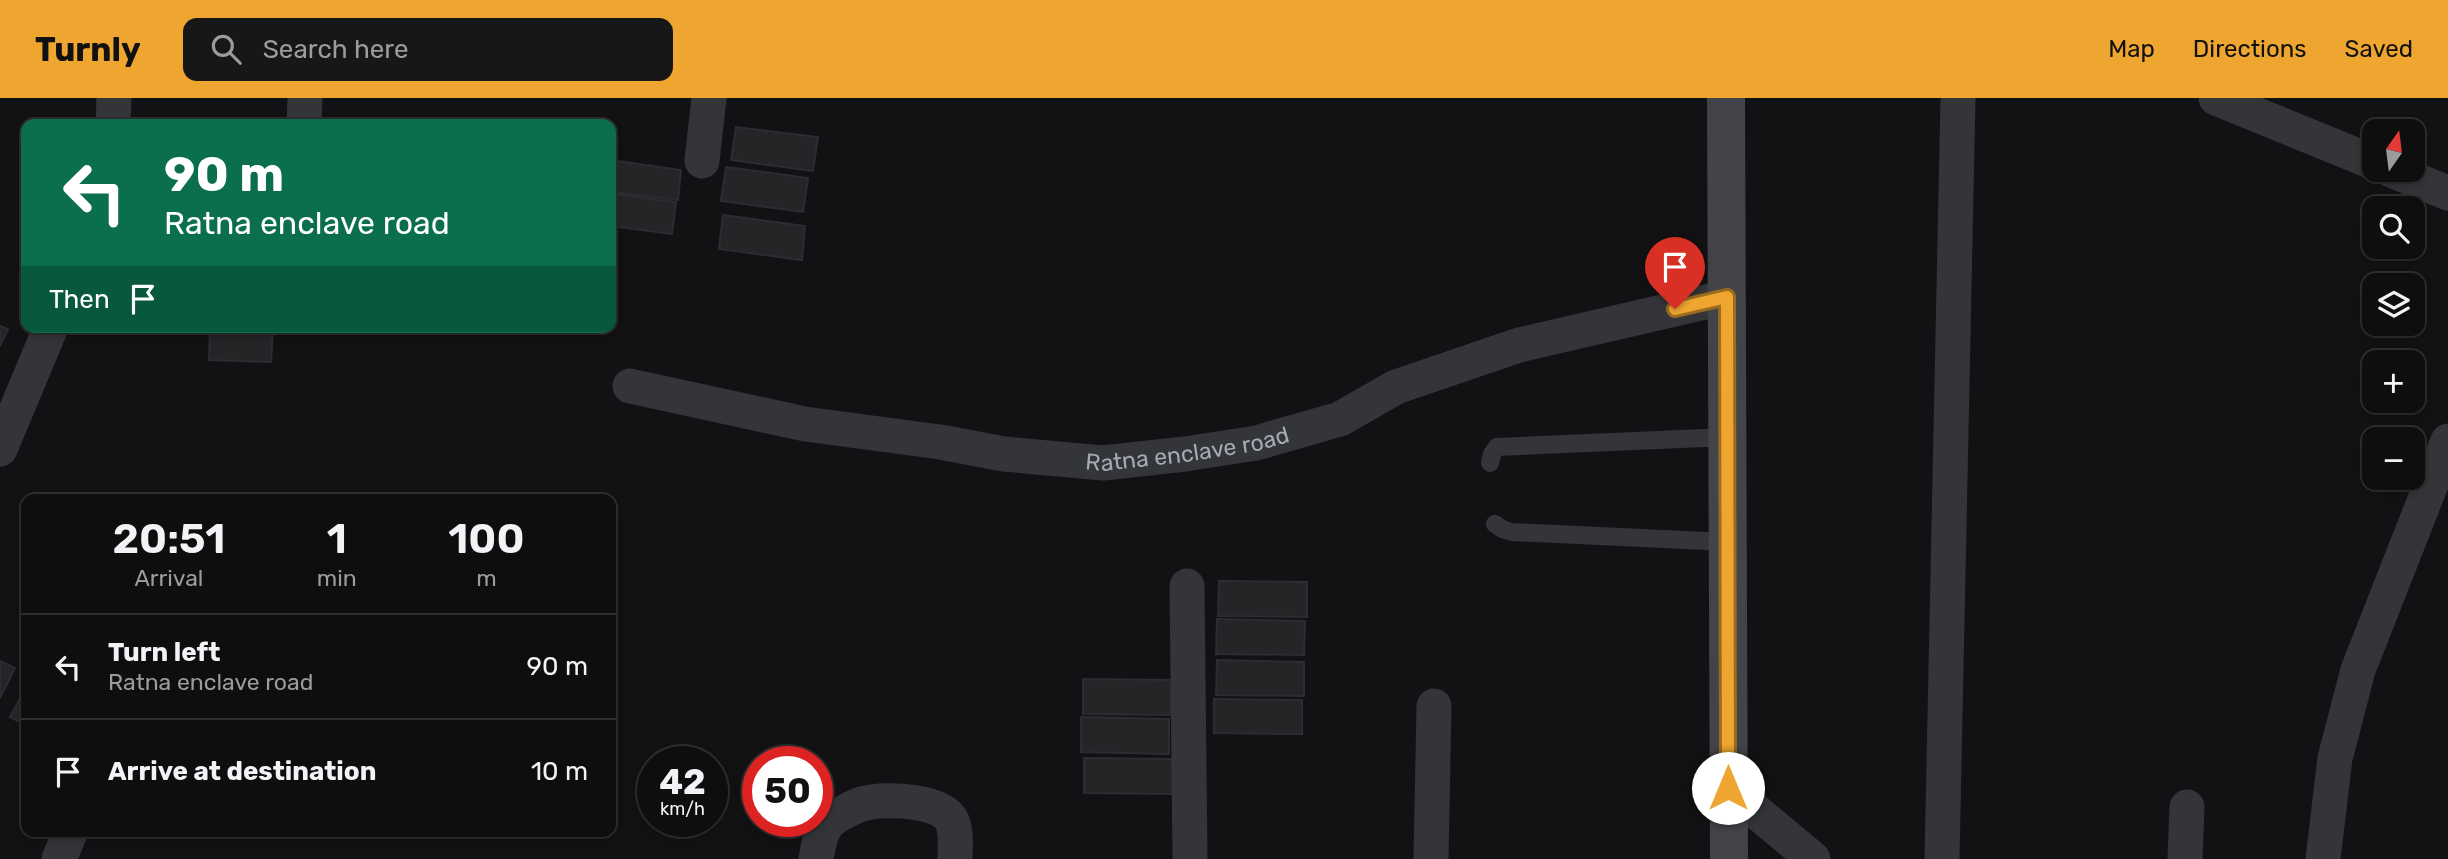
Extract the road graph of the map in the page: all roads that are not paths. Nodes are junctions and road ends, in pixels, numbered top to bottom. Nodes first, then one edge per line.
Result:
1 (114, 98) edge
2 (305, 98) edge
3 (709, 98) edge
4 (1726, 98) edge
5 (1958, 98) edge
6 (2216, 98) edge
7 (113, 119) edge
8 (304, 119) edge
9 (2362, 158) edge
10 (702, 161) dead end
11 (2421, 182) edge
12 (2448, 193) edge
13 (1727, 297) junction
14 (48, 333) edge
15 (630, 386) dead end
16 (1727, 437) junction
17 (0, 449) edge
18 (2445, 456) edge
19 (1490, 463) dead end
20 (1495, 524) dead end
21 (1728, 542) junction
22 (1187, 586) dead end
23 (1434, 706) dead end
24 (1728, 788) junction
25 (2187, 807) dead end
26 (68, 837) edge
27 (59, 859) edge
28 (816, 859) edge
29 (955, 859) edge
30 (1190, 859) edge
31 (1431, 859) edge
32 (1729, 859) edge
33 (1813, 859) edge
34 (1942, 859) edge
35 (2185, 859) edge
36 (2323, 859) edge

1 - 7 street
2 - 8 street
3 - 10 street
4 - 13 main road
5 - 34 street
6 - 9 street
11 - 12 street
13 - 15 street, Ratna enclave road
13 - 16 main road
14 - 17 street
16 - 19 lane
16 - 21 main road
18 - 36 street
20 - 21 lane
21 - 24 main road
22 - 30 street
23 - 31 street
24 - 32 main road
24 - 33 street
25 - 35 street
26 - 27 street
28 - 29 street

